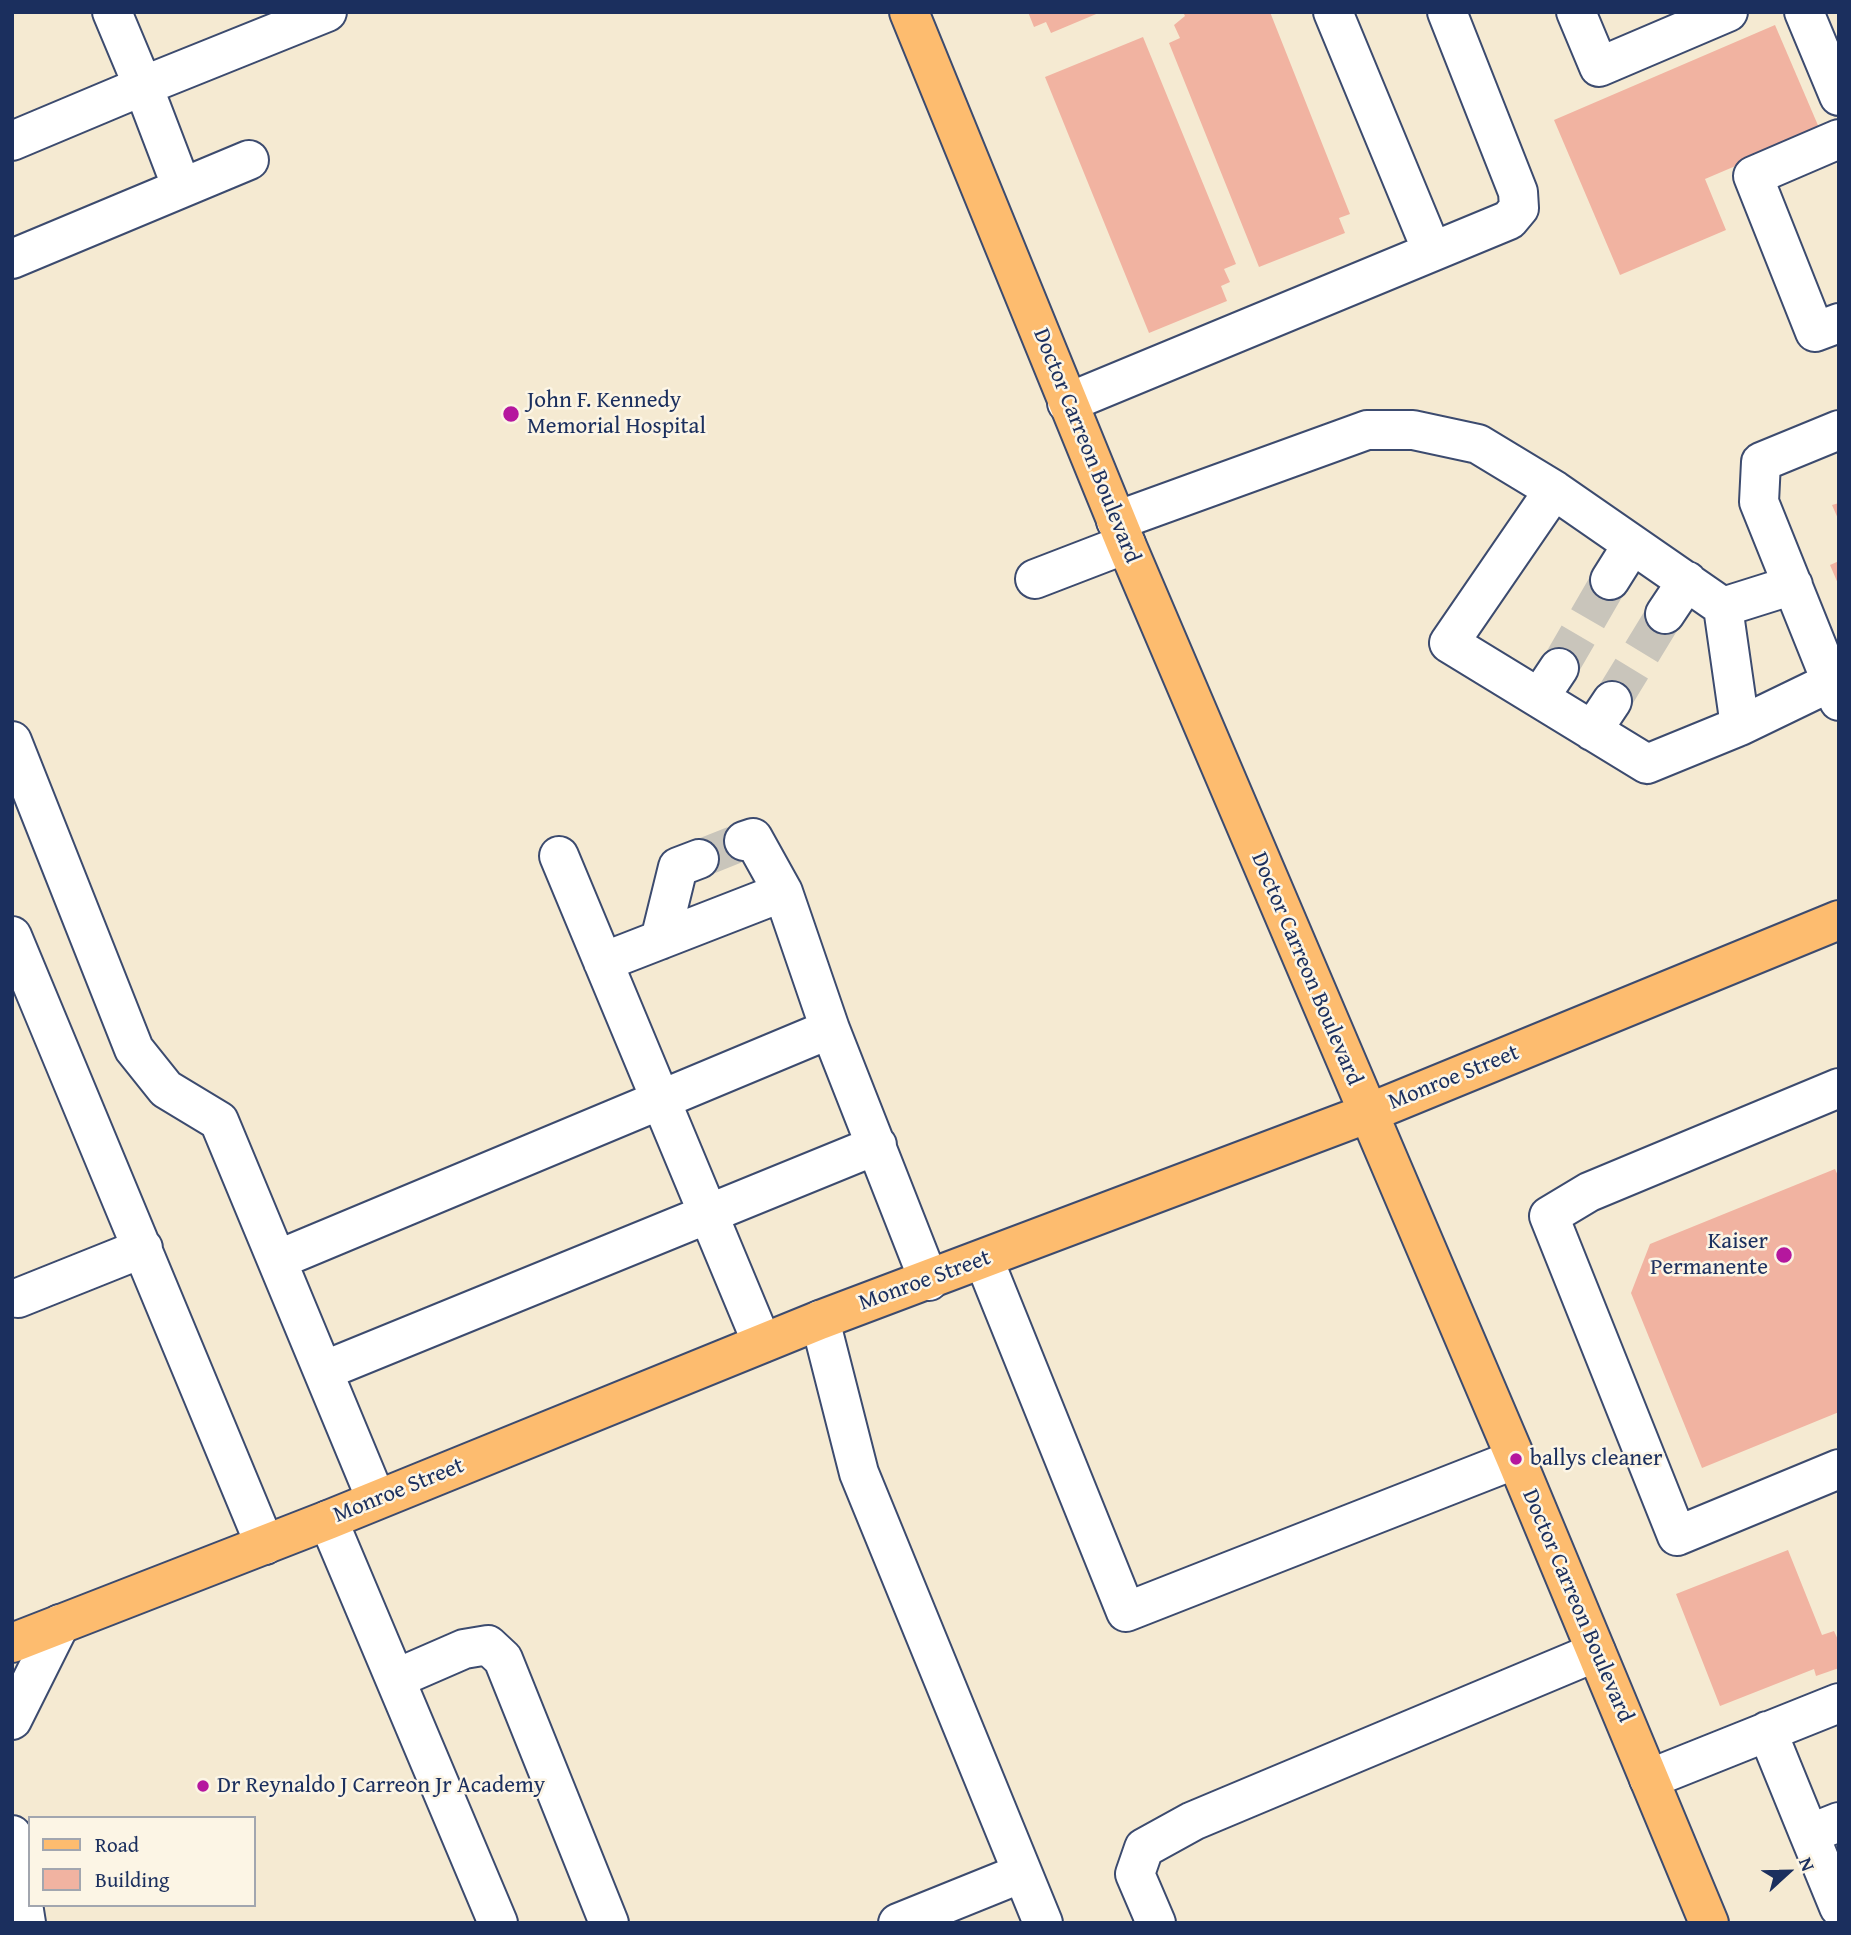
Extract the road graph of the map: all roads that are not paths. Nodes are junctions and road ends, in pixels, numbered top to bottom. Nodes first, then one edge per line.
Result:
1 (112, 12) edge
2 (327, 12) edge
3 (909, 12) edge
4 (1333, 12) edge
5 (1447, 12) edge
6 (1576, 12) edge
7 (1728, 12) edge
8 (1804, 12) edge
9 (143, 86) junction
10 (1839, 96) edge
11 (1839, 139) edge
12 (12, 141) edge
13 (249, 160) dead end
14 (182, 188) junction
15 (1432, 251) junction
16 (12, 259) edge
17 (1839, 323) edge
18 (1067, 403) junction
19 (1839, 430) edge
20 (1554, 491) junction
21 (1121, 533) junction
22 (1632, 545) junction
23 (1035, 579) dead end
24 (1610, 580) tunnel mouth
25 (1687, 581) junction
26 (1793, 585) junction
27 (1723, 607) junction
28 (1665, 614) tunnel mouth
29 (1835, 691) edge
30 (1740, 726) junction
31 (12, 741) edge
32 (744, 841) dead end
33 (559, 856) dead end
34 (699, 859) tunnel mouth
35 (783, 892) junction
36 (1836, 929) edge
37 (12, 936) edge
38 (660, 940) junction
39 (603, 962) junction
40 (831, 1029) junction
41 (1839, 1088) edge
42 (659, 1100) junction
43 (1366, 1114) junction
44 (877, 1145) junction
45 (705, 1213) junction
46 (143, 1248) junction
47 (276, 1260) junction
48 (984, 1260) junction
49 (929, 1281) junction
50 (18, 1298) dead end
51 (820, 1320) junction
52 (762, 1343) junction
53 (323, 1371) junction
54 (1516, 1459) junction
55 (1837, 1469) edge
56 (376, 1499) junction
57 (328, 1520) junction
58 (265, 1545) junction
59 (60, 1624) junction
60 (12, 1643) edge
61 (1596, 1652) junction
62 (395, 1679) junction
63 (1839, 1703) edge
64 (12, 1720) edge
65 (1767, 1731) junction
66 (1649, 1779) junction
67 (1824, 1828) edge
68 (12, 1835) edge
69 (1022, 1872) junction
70 (1839, 1908) edge
71 (26, 1923) edge
72 (498, 1923) edge
73 (609, 1923) edge
74 (898, 1923) edge
75 (1043, 1923) edge
76 (1156, 1923) edge
77 (1709, 1923) edge

1 - 9 street
2 - 9 street
3 - 18 main road, Doctor Carreon Boulevard
4 - 15 street
5 - 15 street
6 - 7 street
8 - 10 street
9 - 12 street
9 - 14 street
11 - 17 street
13 - 14 street
14 - 16 street
15 - 18 street
18 - 21 main road, Doctor Carreon Boulevard
19 - 26 street
20 - 21 street
20 - 22 street
20 - 30 street
21 - 23 street
21 - 43 main road, Doctor Carreon Boulevard
22 - 24 street
22 - 25 street
25 - 27 street
25 - 28 street
26 - 27 street
26 - 29 street
27 - 30 street
29 - 30 street
31 - 47 street
32 - 35 street
33 - 39 street
34 - 38 street
35 - 38 street
35 - 40 street
36 - 43 main road, Monroe Street
37 - 46 street
38 - 39 street
39 - 42 street
40 - 42 street
40 - 44 street
41 - 55 street
42 - 45 street
42 - 47 street
43 - 48 main road, Monroe Street
43 - 54 main road, Doctor Carreon Boulevard
44 - 45 street
44 - 49 street
45 - 52 street
45 - 53 street
46 - 50 street
46 - 58 street
47 - 53 street
48 - 49 main road, Monroe Street
48 - 54 street
49 - 51 main road, Monroe Street
51 - 52 main road, Monroe Street
51 - 69 street
52 - 56 main road, Monroe Street
53 - 56 street
54 - 61 main road, Doctor Carreon Boulevard
56 - 57 main road, Monroe Street
57 - 58 main road, Monroe Street
57 - 62 street
58 - 59 main road, Monroe Street
59 - 60 main road, Monroe Street
59 - 64 street
61 - 66 main road, Doctor Carreon Boulevard
61 - 76 street
62 - 72 street
62 - 73 street
63 - 65 street
65 - 66 street
65 - 67 street
66 - 77 main road, Doctor Carreon Boulevard
67 - 70 street
68 - 71 street
69 - 74 street
69 - 75 street

